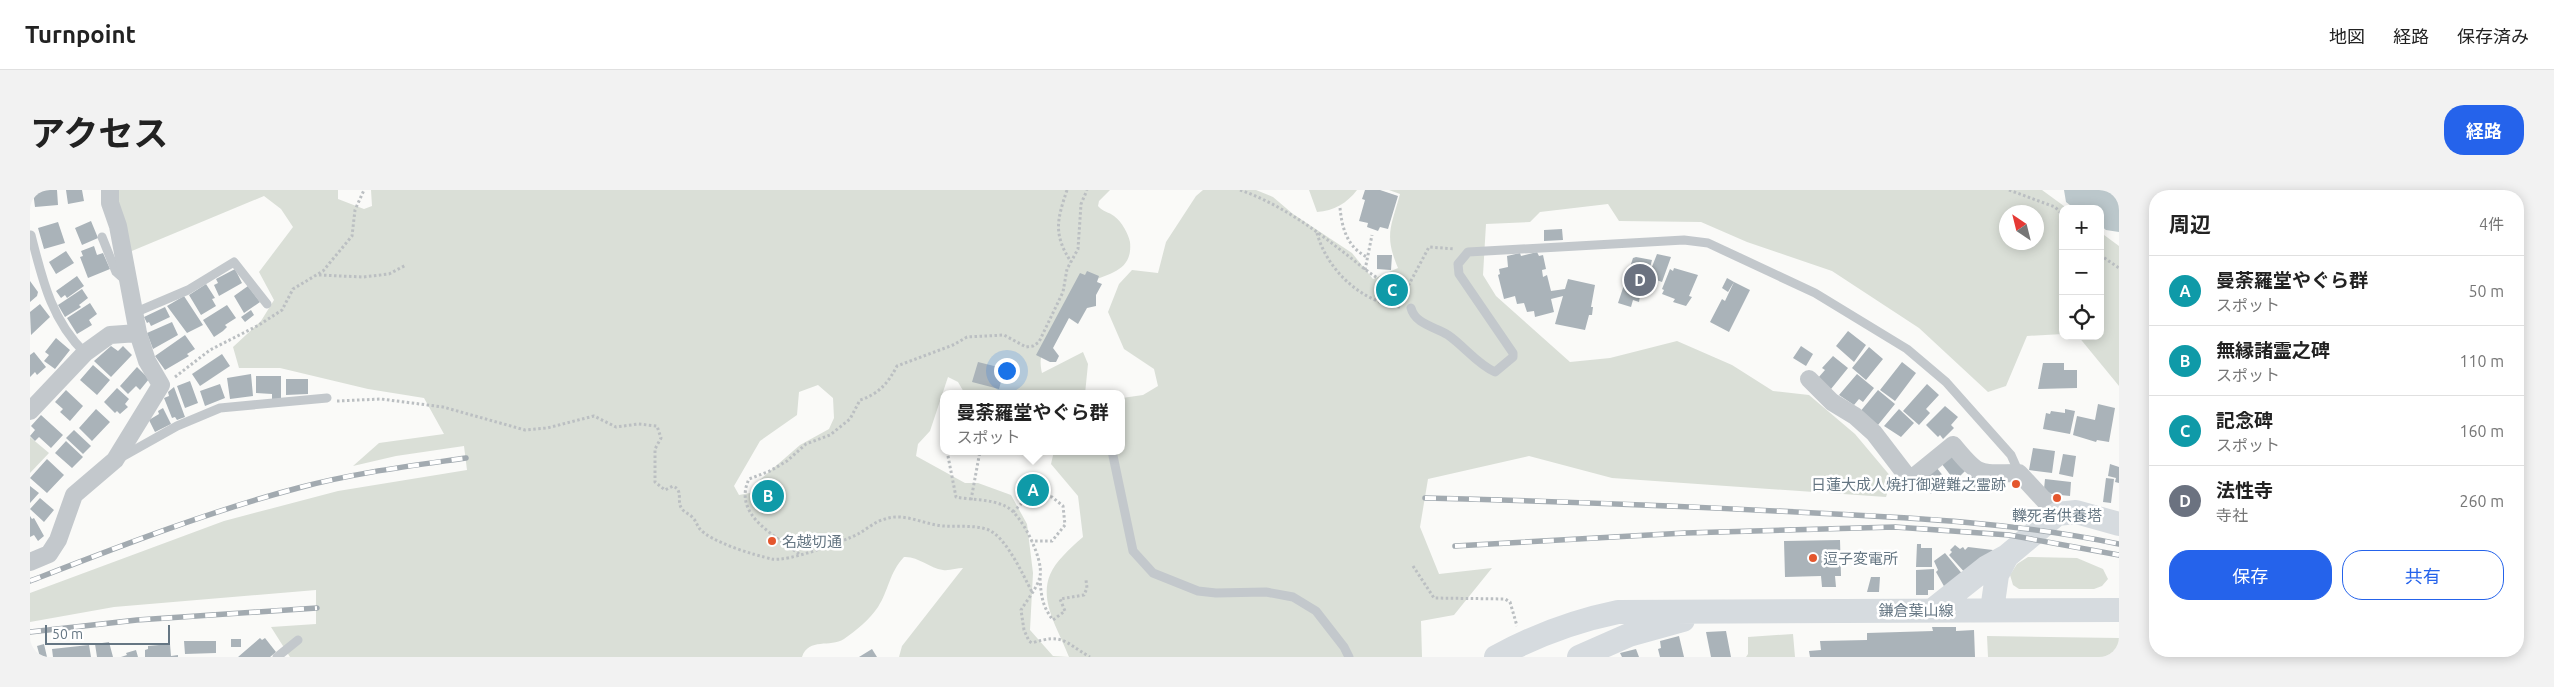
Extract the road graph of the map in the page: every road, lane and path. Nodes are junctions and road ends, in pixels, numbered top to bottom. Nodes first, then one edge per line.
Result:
1 (110, 190) edge
2 (1067, 190) edge
3 (1087, 190) edge
4 (1240, 190) edge
5 (2009, 190) edge
6 (1340, 208) dead end
7 (2059, 211) edge
8 (1317, 233) junction
9 (30, 235) edge
10 (1372, 235) dead end
11 (102, 237) dead end
12 (1468, 252) junction
13 (1368, 256) junction
14 (2104, 258) edge
15 (1071, 262) junction
16 (406, 265) dead end
17 (2119, 268) edge
18 (1365, 270) junction
19 (318, 275) dead end
20 (129, 282) junction
21 (1406, 290) junction
22 (267, 304) dead end
23 (1411, 308) junction
24 (134, 313) junction
25 (138, 333) junction
26 (85, 352) junction
27 (1809, 378) dead end
28 (327, 398) joint
29 (30, 412) edge
30 (948, 455) edge
31 (979, 455) edge
32 (1113, 455) edge
33 (115, 460) junction
34 (2019, 473) junction
35 (971, 500) junction
36 (1013, 512) junction
37 (2057, 514) junction
38 (2119, 524) edge
39 (1031, 541) junction
40 (800, 555) junction
41 (2007, 556) junction
42 (30, 562) edge
43 (1413, 566) dead end
44 (1040, 577) junction
45 (1086, 580) dead end
46 (1032, 592) junction
47 (1934, 609) junction
48 (1992, 610) junction
49 (2119, 610) edge
50 (1714, 611) junction
51 (1533, 637) junction
52 (298, 640) dead end
53 (277, 657) edge
54 (1090, 657) edge
55 (1349, 657) edge
56 (1496, 657) edge
57 (1579, 657) edge

1 - 20 street
2 - 15 path
3 - 15 path
4 - 8 path
5 - 7 path
6 - 13 path
8 - 18 path
8 - 23 path
9 - 26 lane
10 - 13 path
11 - 20 lane
12 - 21 path
12 - 23 lane
12 - 34 lane
13 - 18 path
14 - 17 path
15 - 40 path
16 - 19 path
18 - 21 path
20 - 24 street
21 - 23 path
22 - 24 lane
24 - 25 street
25 - 26 street
25 - 33 street
26 - 29 street
27 - 34 street
28 - 33 lane
28 - 40 path
30 - 35 path
31 - 35 path
32 - 55 lane
33 - 42 street
34 - 37 street
35 - 36 path
36 - 39 path
36 - 39 path
37 - 38 main road
37 - 41 main road
39 - 44 path
40 - 46 path
41 - 47 main road
41 - 48 main road
43 - 51 path
44 - 45 path
44 - 46 path
46 - 54 path
47 - 48 main road, 鎌倉葉山線
47 - 50 main road, 鎌倉葉山線
48 - 49 main road, 鎌倉葉山線
50 - 51 main road, 鎌倉葉山線
50 - 57 main road, 鎌倉葉山線
51 - 56 main road, 鎌倉葉山線
52 - 53 lane

